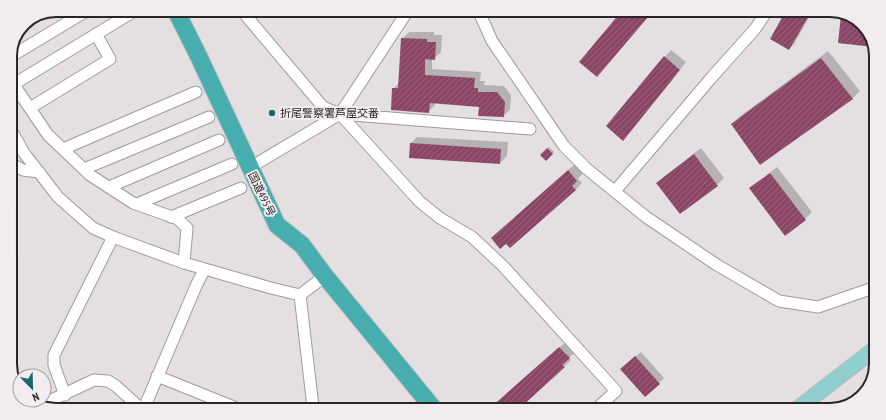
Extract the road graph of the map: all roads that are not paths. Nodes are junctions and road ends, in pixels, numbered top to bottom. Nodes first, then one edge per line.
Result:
1 (76, 17) edge
2 (124, 17) edge
3 (179, 17) edge
4 (247, 17) edge
5 (404, 17) edge
6 (482, 17) edge
7 (764, 17) edge
8 (96, 34) junction
9 (17, 53) edge
10 (17, 79) edge
11 (17, 89) edge
12 (196, 92) dead end
13 (30, 108) junction
14 (340, 114) junction
15 (209, 117) dead end
16 (530, 130) dead end
17 (17, 140) edge
18 (219, 140) dead end
19 (63, 149) junction
20 (232, 164) dead end
21 (17, 167) edge
22 (249, 168) junction
23 (84, 169) junction
24 (39, 172) junction
25 (109, 187) junction
26 (241, 188) dead end
27 (615, 191) junction
28 (137, 204) junction
29 (171, 217) junction
30 (113, 237) junction
31 (184, 263) junction
32 (204, 270) junction
33 (325, 276) junction
34 (869, 289) edge
35 (300, 295) junction
36 (869, 353) edge
37 (157, 376) junction
38 (64, 394) junction
39 (52, 400) edge
40 (135, 403) edge
41 (145, 403) edge
42 (226, 403) edge
43 (313, 403) edge
44 (429, 403) edge
45 (603, 403) edge
46 (805, 403) edge

1 - 9 street
2 - 8 street
3 - 22 highway, 国道495号
4 - 14 street
5 - 14 street
6 - 27 street
7 - 27 street
8 - 10 street
8 - 13 street
11 - 13 street
12 - 19 street
13 - 19 street
14 - 16 street
14 - 22 street
14 - 45 street
15 - 23 street
17 - 24 street
18 - 25 street
19 - 23 street
20 - 28 street
21 - 24 street
22 - 33 highway, 国道495号
23 - 25 street
24 - 30 street
25 - 28 street
26 - 29 street
27 - 34 street
28 - 29 street
29 - 31 street
30 - 31 street
30 - 38 street
31 - 32 street
32 - 35 street
32 - 37 street
33 - 35 street
33 - 44 highway, 国道495号
35 - 43 street
36 - 46 main road
37 - 41 street
37 - 42 street
38 - 39 street
38 - 40 street

